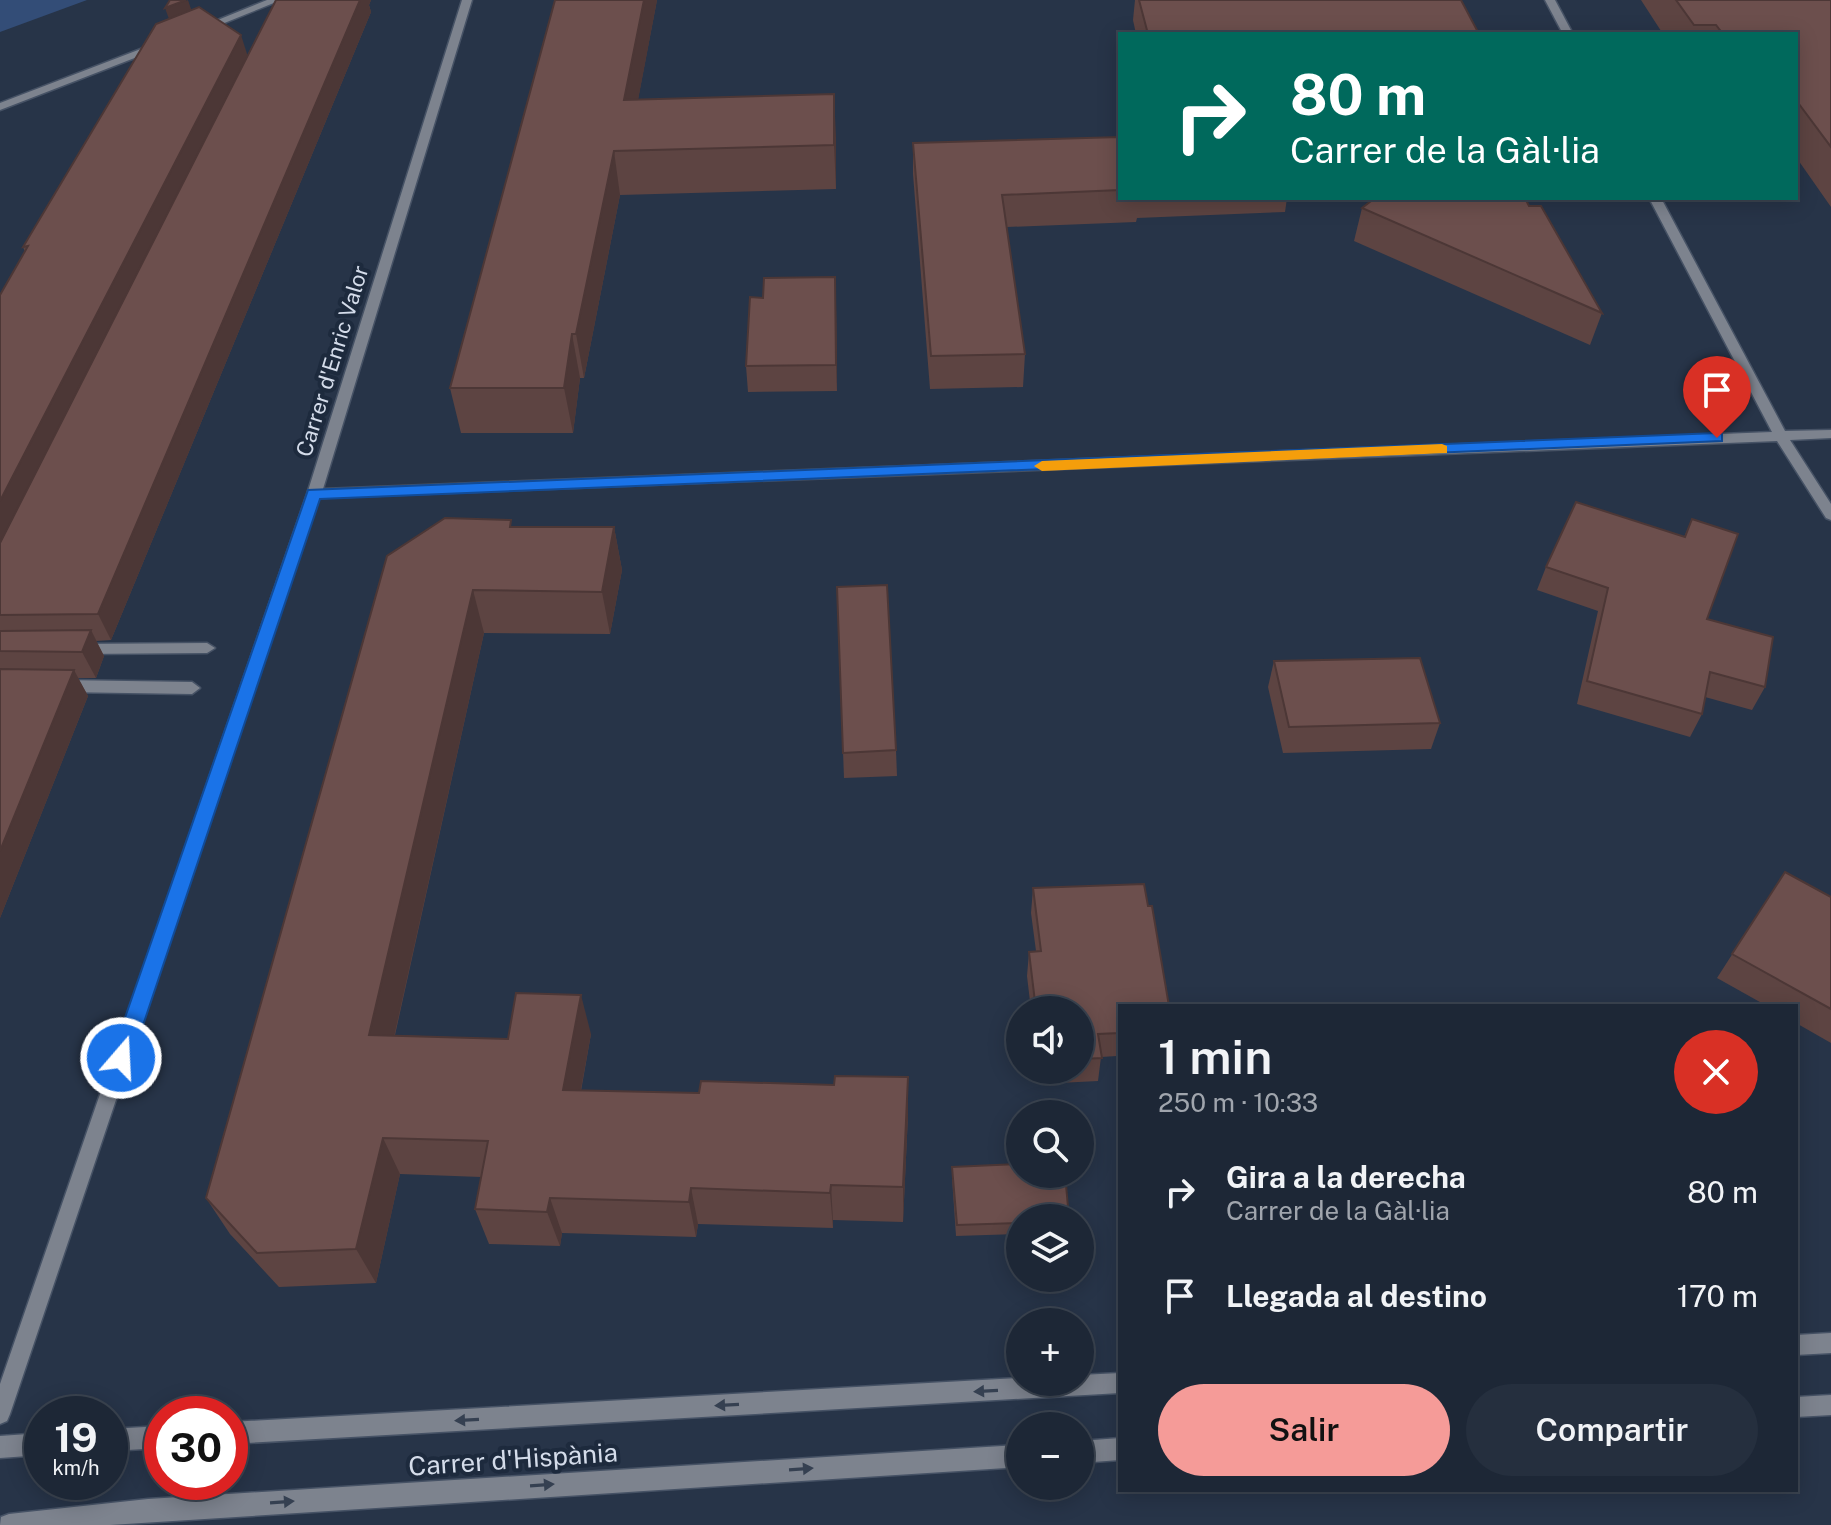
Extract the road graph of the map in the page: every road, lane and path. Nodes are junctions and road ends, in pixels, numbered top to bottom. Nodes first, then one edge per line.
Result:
1 (276, 0) edge
2 (287, 0) edge
3 (467, 0) edge
4 (1550, 0) edge
5 (280, 14) edge
6 (1567, 32) edge
7 (189, 34) edge
8 (174, 40) edge
9 (0, 107) edge
10 (1656, 200) edge
11 (1831, 434) edge
12 (1780, 435) junction
13 (314, 494) junction
14 (1831, 515) edge
15 (207, 648) dead end
16 (64, 649) edge
17 (50, 686) edge
18 (192, 688) dead end
19 (1831, 1343) edge
20 (1798, 1345) edge
21 (1118, 1383) edge
22 (1831, 1405) edge
23 (1798, 1407) edge
24 (0, 1414) edge
25 (248, 1432) edge
26 (24, 1445) edge
27 (0, 1447) edge
28 (1118, 1449) edge
29 (1094, 1451) edge
30 (1006, 1457) edge
31 (9, 1525) edge

1 - 7 street
2 - 5 street
3 - 13 street, Carrer d'Enric Valor
4 - 6 street
8 - 9 street
10 - 12 street
11 - 12 street
12 - 13 street
12 - 14 street
13 - 24 street, Carrer d'Enric Valor
15 - 16 street
17 - 18 street
19 - 20 street
21 -> 25 street, Carrer d'Hispània
22 - 23 street
26 - 27 street
28 - 29 street
31 -> 30 street, Carrer d'Hispània

